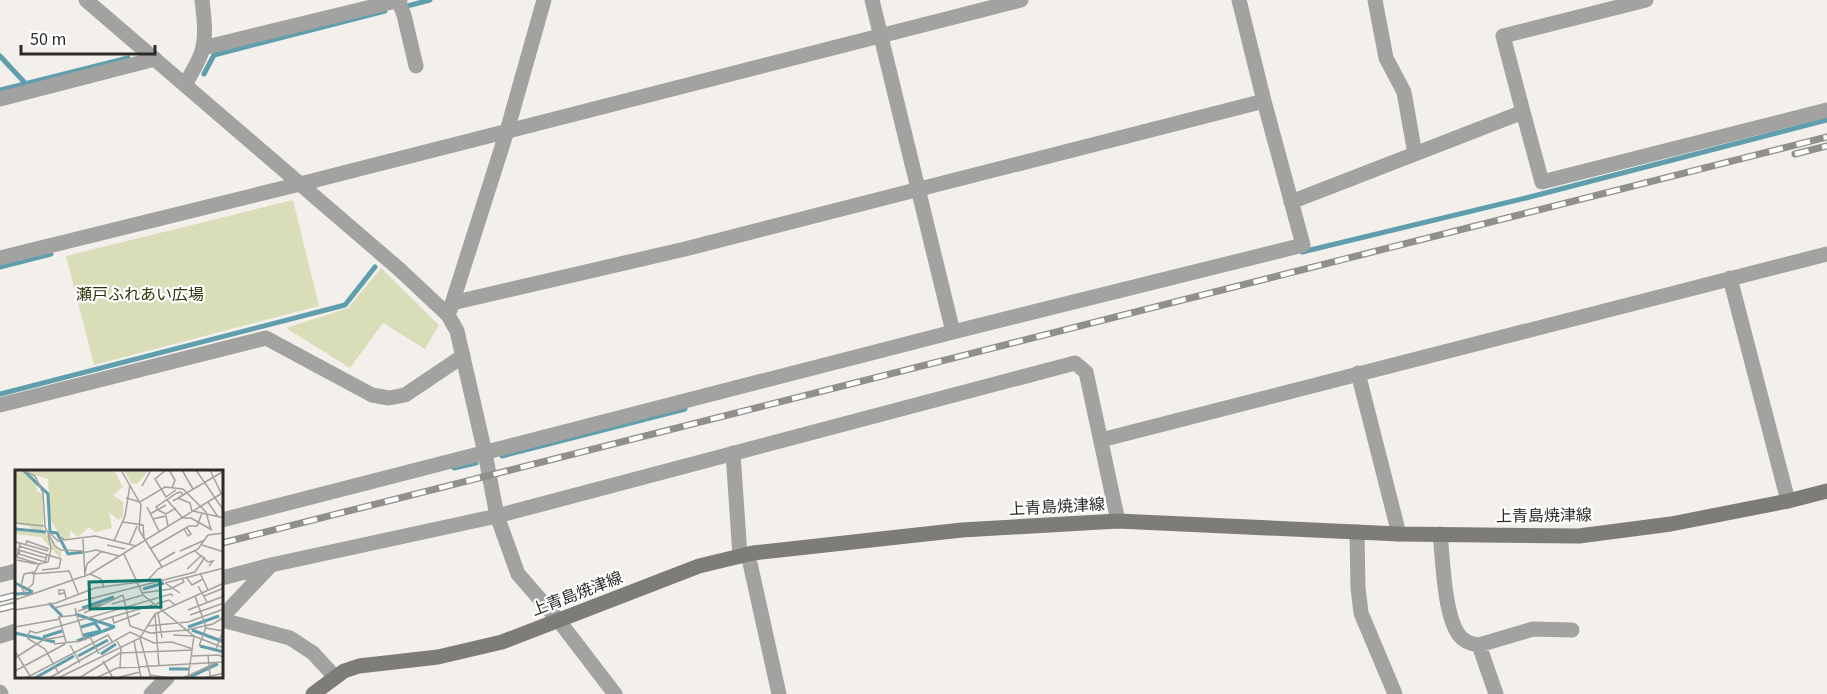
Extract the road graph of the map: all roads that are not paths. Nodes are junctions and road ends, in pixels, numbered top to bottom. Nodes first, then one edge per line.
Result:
1 (86, 0) edge
2 (202, 0) edge
3 (544, 0) edge
4 (872, 0) edge
5 (1022, 0) edge
6 (1239, 0) edge
7 (1375, 0) edge
8 (1646, 0) edge
9 (400, 3) edge
10 (880, 35) junction
11 (203, 48) junction
12 (155, 59) junction
13 (416, 66) dead end
14 (185, 85) junction
15 (0, 99) edge
16 (1264, 101) junction
17 (1827, 110) edge
18 (1523, 112) junction
19 (507, 131) junction
20 (1415, 154) junction
21 (300, 184) junction
22 (917, 190) junction
23 (1291, 202) junction
24 (1827, 255) edge
25 (0, 258) edge
26 (1730, 278) junction
27 (450, 309) junction
28 (953, 332) junction
29 (463, 356) junction
30 (1358, 373) junction
31 (0, 405) edge
32 (1101, 440) junction
33 (485, 453) junction
34 (733, 453) junction
35 (1827, 491) edge
36 (1788, 501) junction
37 (497, 516) junction
38 (224, 519) edge
39 (1118, 521) junction
40 (1357, 532) junction
41 (1399, 534) junction
42 (1440, 534) junction
43 (744, 555) junction
44 (270, 565) junction
45 (15, 571) edge
46 (0, 575) edge
47 (224, 577) edge
48 (224, 617) edge
49 (224, 620) edge
50 (559, 621) junction
51 (1572, 630) dead end
52 (15, 631) edge
53 (0, 636) edge
54 (1479, 645) junction
55 (335, 677) junction
56 (166, 679) edge
57 (151, 694) edge
58 (314, 694) edge
59 (615, 694) edge
60 (779, 694) edge
61 (1395, 694) edge
62 (1496, 694) edge

1 - 12 street
2 - 11 street
3 - 19 street
4 - 10 street
5 - 10 street
6 - 16 street
7 - 20 street
8 - 18 street
9 - 11 street
9 - 13 street
10 - 19 street
10 - 22 street
11 - 14 street
12 - 14 street
12 - 15 street
14 - 21 street
16 - 22 street
16 - 23 street
17 - 18 street
18 - 20 street
19 - 21 street
19 - 27 street
20 - 23 street
21 - 25 street
21 - 27 street
22 - 27 street
22 - 28 street
23 - 28 street
24 - 26 street
26 - 30 street
26 - 36 street
27 - 29 street
28 - 33 street
29 - 31 street
29 - 33 street
30 - 32 street
30 - 41 street
32 - 34 street
32 - 39 street
33 - 37 street
33 - 38 street
34 - 37 street
34 - 43 street
35 - 36 main road, 上青島焼津線
36 - 42 main road, 上青島焼津線
37 - 44 street
37 - 50 street
39 - 40 main road, 上青島焼津線
39 - 43 main road, 上青島焼津線
40 - 41 main road, 上青島焼津線
40 - 61 street
41 - 42 main road, 上青島焼津線
42 - 54 street
43 - 50 main road, 上青島焼津線
43 - 60 street
44 - 47 street
44 - 48 street
45 - 46 street
49 - 55 street
50 - 55 main road, 上青島焼津線
50 - 59 street
51 - 54 street
52 - 53 street
54 - 62 street
55 - 58 main road, 上青島焼津線
56 - 57 street

